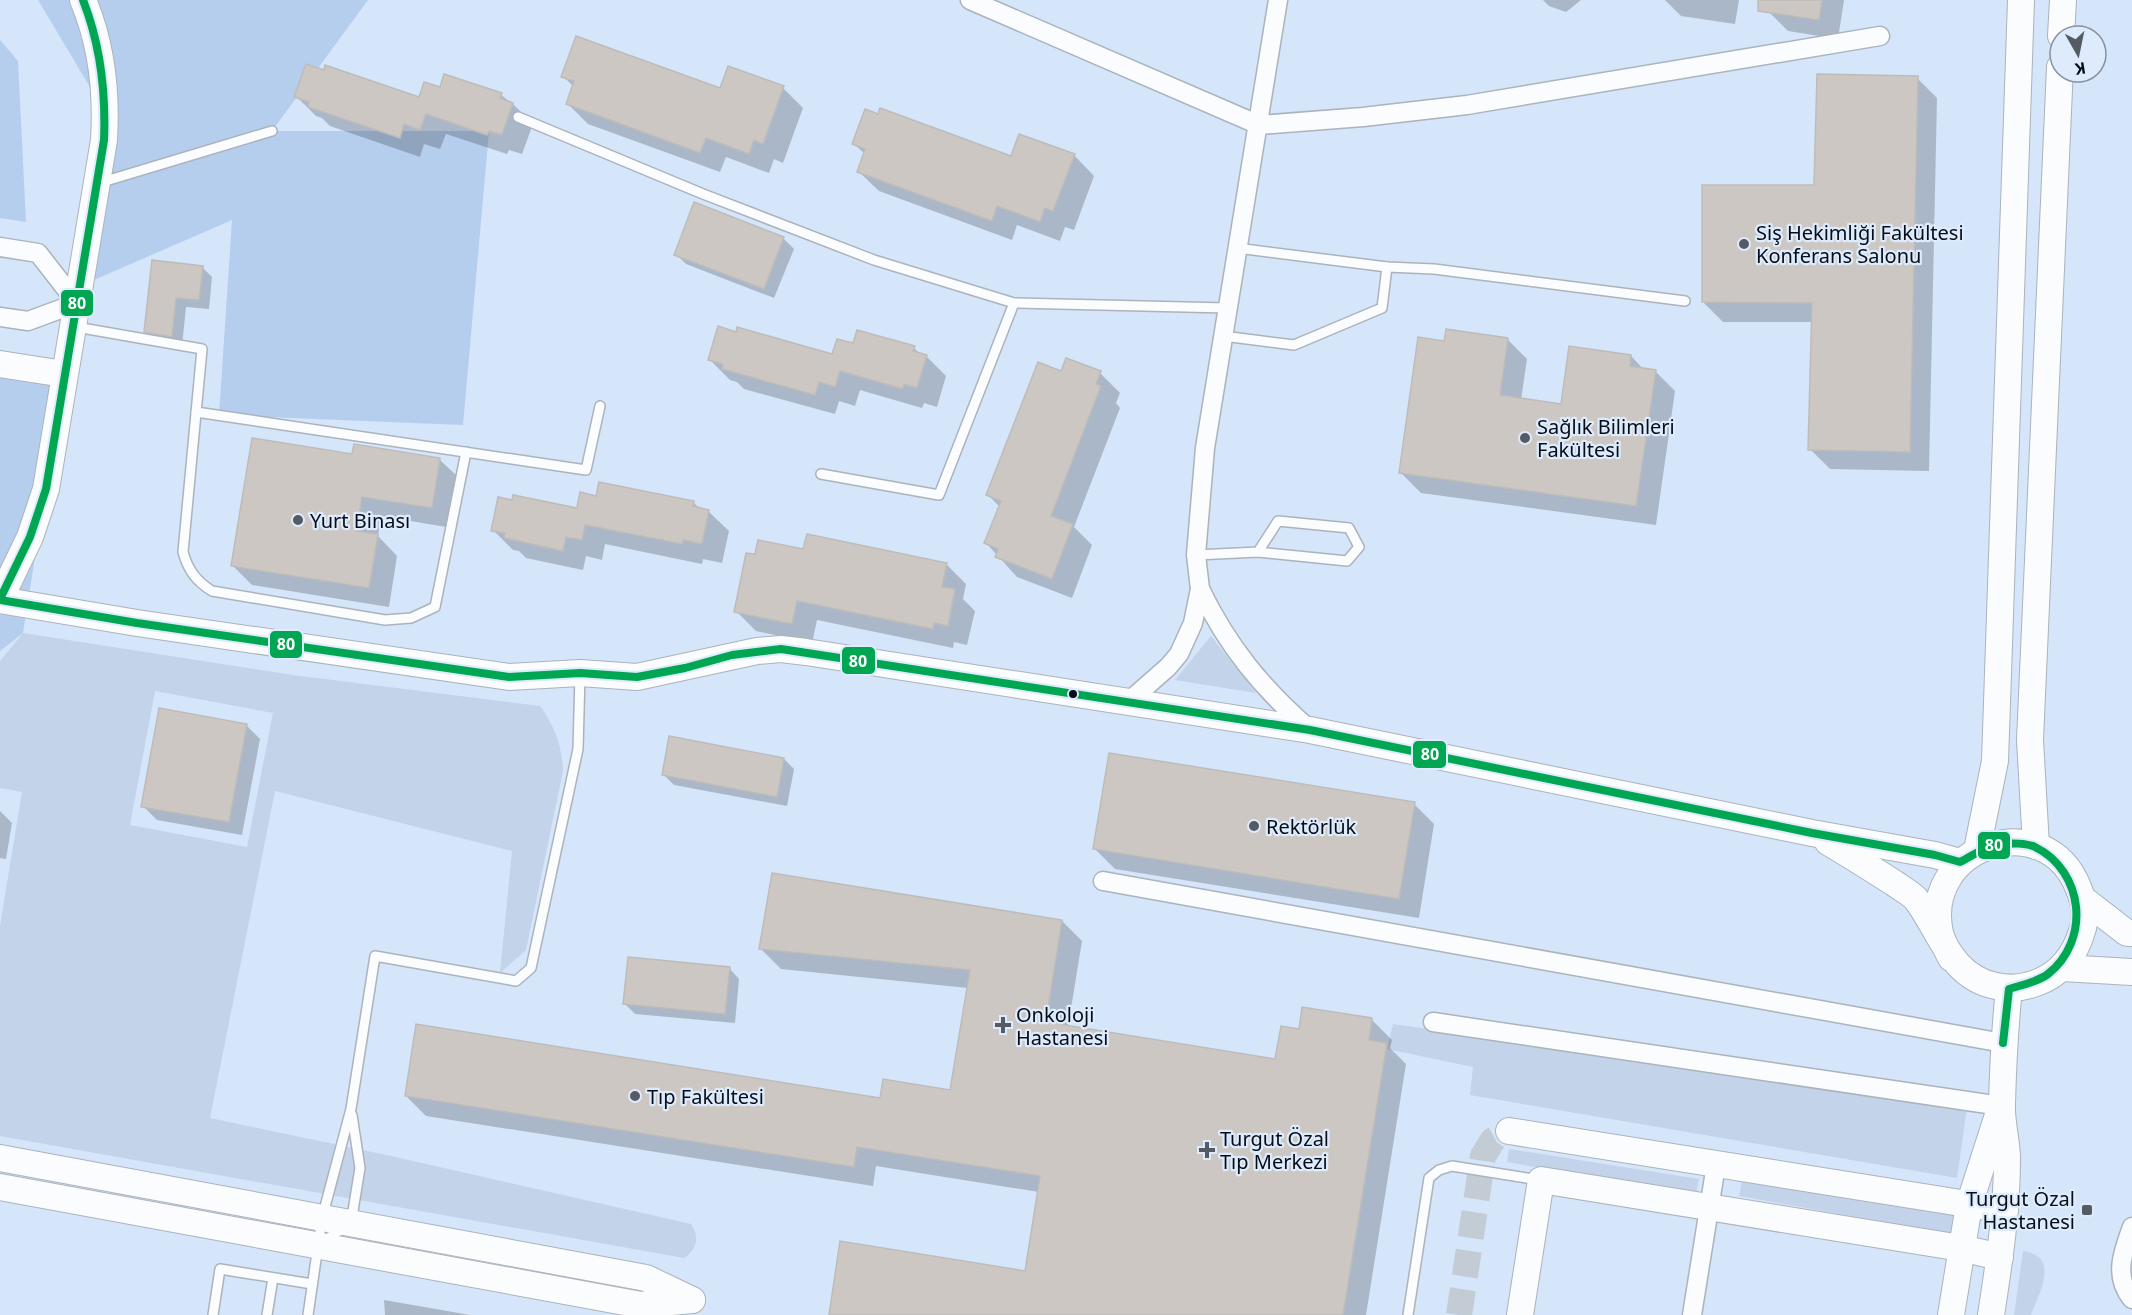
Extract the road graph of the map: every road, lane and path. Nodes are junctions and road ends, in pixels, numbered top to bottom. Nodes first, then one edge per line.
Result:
1 (83, 0) edge
2 (970, 0) edge
3 (1278, 0) edge
4 (2021, 0) edge
5 (2063, 0) edge
6 (2062, 24) edge
7 (1880, 36) dead end
8 (2059, 84) edge
9 (518, 117) dead end
10 (1259, 125) junction
11 (272, 131) dead end
12 (97, 184) junction
13 (0, 247) edge
14 (1238, 248) junction
15 (1387, 267) junction
16 (1685, 301) dead end
17 (1014, 303) junction
18 (1227, 309) junction
19 (75, 315) junction
20 (0, 317) edge
21 (1223, 336) junction
22 (0, 364) edge
23 (64, 374) junction
24 (600, 406) dead end
25 (196, 412) junction
26 (466, 452) junction
27 (821, 474) dead end
28 (1258, 552) junction
29 (1196, 555) junction
30 (1200, 589) junction
31 (0, 600) edge
32 (580, 673) junction
33 (1127, 703) junction
34 (1310, 730) junction
35 (1812, 833) junction
36 (2036, 846) junction
37 (1968, 856) junction
38 (1103, 881) dead end
39 (2083, 899) junction
40 (2132, 933) edge
41 (1951, 958) junction
42 (2062, 968) junction
43 (2132, 972) edge
44 (2009, 989) junction
45 (1433, 1022) dead end
46 (2003, 1042) junction
47 (2001, 1106) junction
48 (351, 1109) junction
49 (1509, 1131) dead end
50 (0, 1158) edge
51 (1716, 1165) junction
52 (1541, 1180) junction
53 (0, 1187) edge
54 (1970, 1205) junction
55 (1709, 1207) junction
56 (2005, 1210) junction
57 (322, 1218) junction
58 (351, 1223) junction
59 (2132, 1227) edge
60 (317, 1245) junction
61 (1961, 1248) junction
62 (2000, 1257) junction
63 (273, 1278) junction
64 (312, 1284) junction
65 (2132, 1299) edge
66 (213, 1315) edge
67 (267, 1315) edge
68 (308, 1315) edge
69 (1408, 1315) edge
70 (1520, 1315) edge
71 (1692, 1315) edge
72 (1951, 1315) edge
73 (1991, 1315) edge

1 - 12 street
2 - 10 street
3 - 10 street
4 - 37 street
5 - 6 street
7 - 10 street
8 - 36 street
9 - 17 lane
10 - 14 street
11 - 12 lane
12 - 19 street
13 - 19 street
14 - 15 lane
14 - 18 street
15 - 16 lane
15 - 21 lane
17 - 18 lane
17 - 27 lane
18 - 21 street
19 - 20 street
19 - 23 street
19 - 25 lane
21 - 29 street
22 - 23 street
23 - 31 street
24 - 26 lane
25 - 26 lane
25 - 26 lane
28 - 28 lane
28 - 29 lane
29 - 30 street
30 - 33 street
30 - 34 street
31 - 32 street
32 - 33 street
32 - 48 lane
33 - 34 street
34 - 35 street
35 - 37 street
35 - 41 street
36 - 37 street
36 - 39 street
37 - 41 street
38 - 46 street
39 - 40 street
39 - 42 street
41 - 44 street
42 - 43 street
42 - 44 street
44 - 46 street
45 - 47 street
46 - 47 street
47 - 54 street
47 - 56 street
48 - 57 lane
48 - 58 lane
49 - 51 street
50 - 57 street
51 - 54 street
51 - 55 street
52 - 55 street
52 - 69 lane
52 - 70 street
53 - 60 street
54 - 56 street
54 - 61 street
55 - 61 street
55 - 71 street
56 - 62 street
57 - 58 street
57 - 60 lane
58 - 60 lane
58 - 60 street
59 - 65 street
60 - 64 lane
61 - 62 street
61 - 72 street
62 - 73 street
63 - 64 lane
63 - 66 lane
63 - 67 lane
64 - 68 lane

